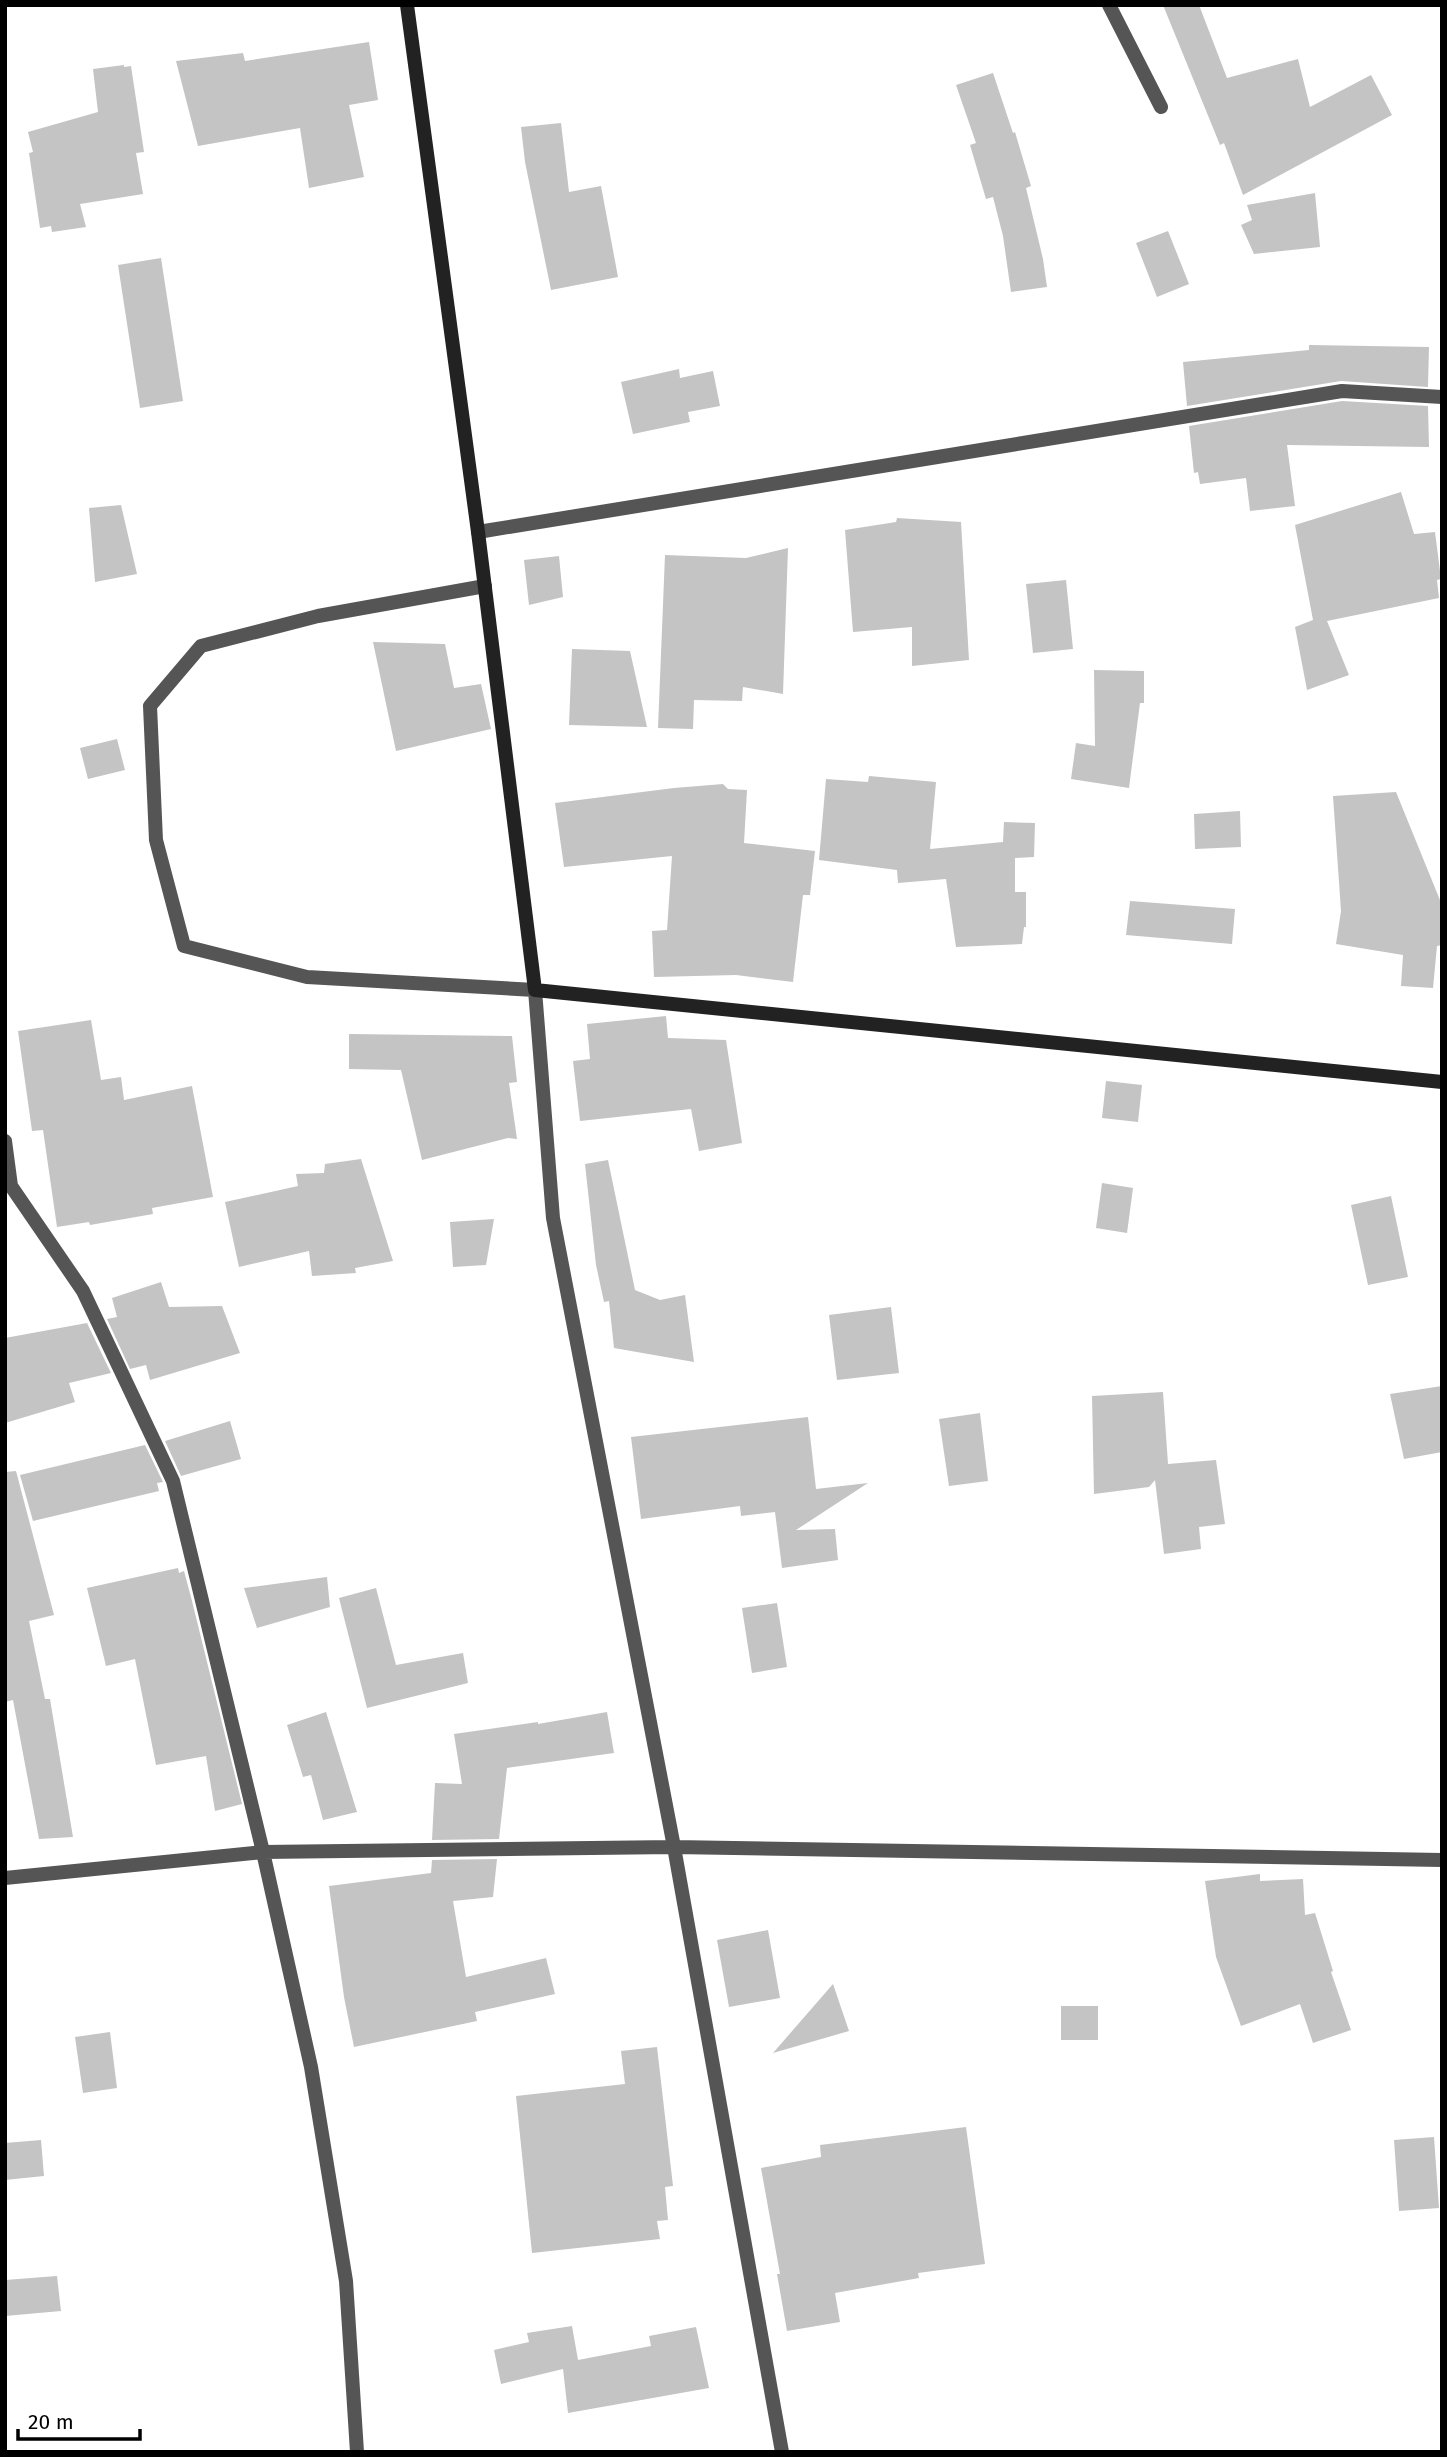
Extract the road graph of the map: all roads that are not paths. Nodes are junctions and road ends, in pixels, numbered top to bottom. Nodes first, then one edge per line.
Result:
1 (407, 5) edge
2 (1109, 5) edge
3 (1161, 107) dead end
4 (1442, 397) edge
5 (478, 532) junction
6 (485, 586) junction
7 (535, 990) junction
8 (1442, 1082) edge
9 (5, 1141) edge
10 (8, 1184) edge
11 (674, 1847) junction
12 (263, 1852) junction
13 (1442, 1860) edge
14 (5, 1878) edge
15 (357, 2452) edge
16 (782, 2452) edge

1 - 5 main road
2 - 3 street
4 - 5 street
5 - 6 main road
6 - 7 main road
6 - 7 street
7 - 8 main road
7 - 11 street
9 - 10 street
10 - 12 street
11 - 12 street
11 - 13 street
11 - 16 street
12 - 14 street
12 - 15 street

